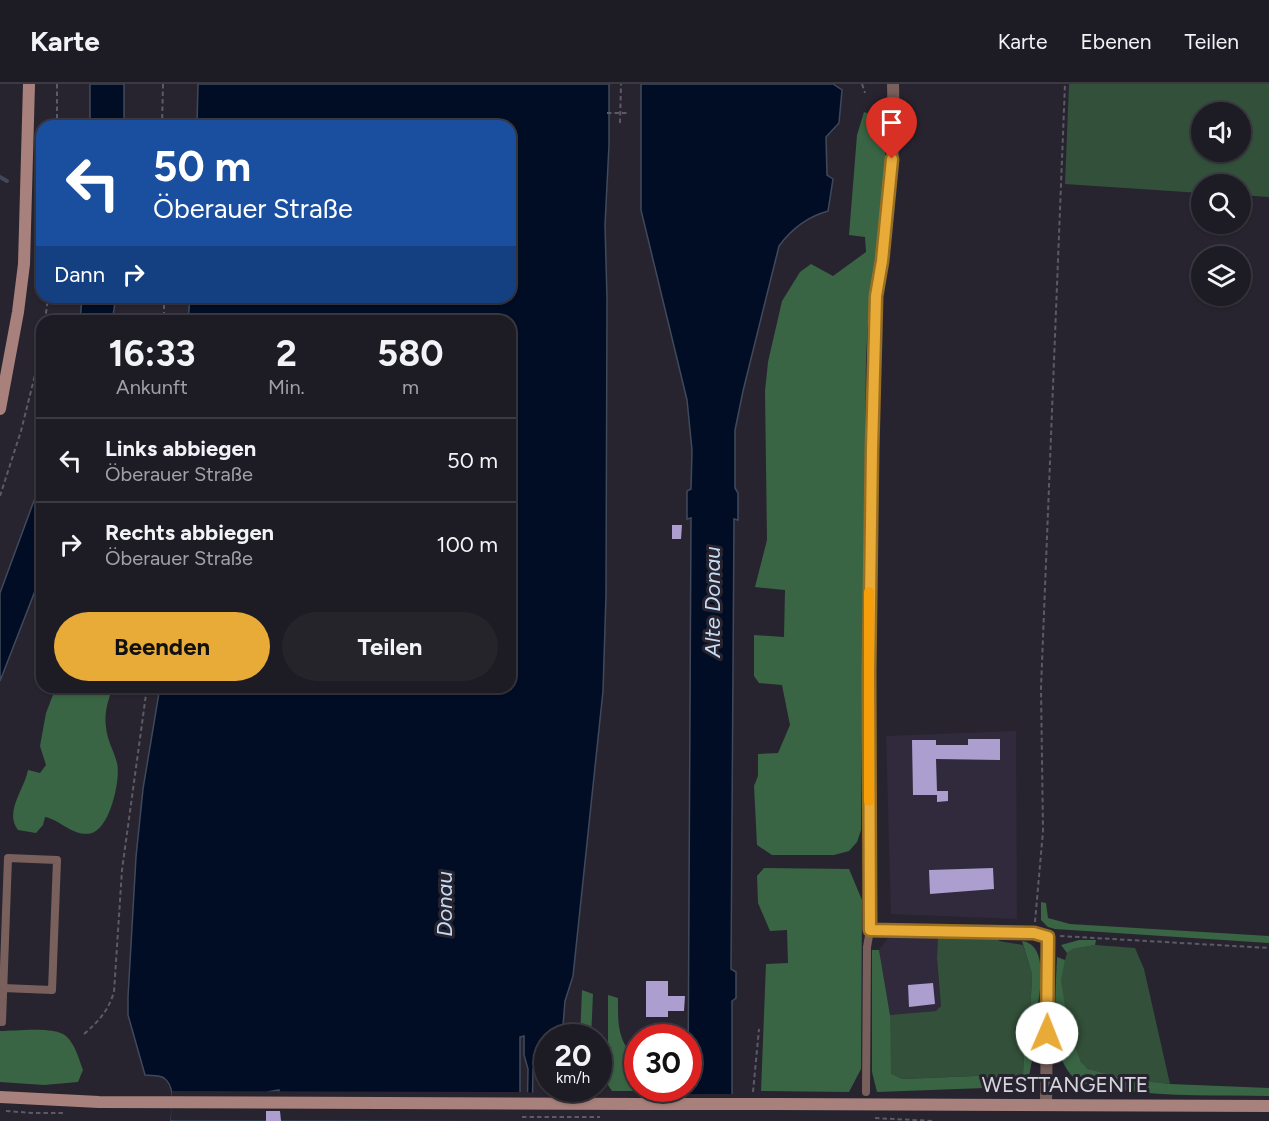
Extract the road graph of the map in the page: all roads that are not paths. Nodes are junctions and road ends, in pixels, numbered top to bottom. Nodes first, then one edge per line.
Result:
1 (29, 84) edge
2 (893, 84) edge
3 (0, 409) edge
4 (870, 930) junction
5 (2, 987) edge
6 (2, 1022) dead end
7 (866, 1092) dead end
8 (0, 1097) edge
9 (1046, 1104) junction
10 (1269, 1106) edge

1 - 3 main road
2 - 4 street
4 - 7 lane
4 - 9 street
5 - 5 lane
5 - 6 lane
8 - 9 main road, WESTTANGENTE, bridge
9 - 10 main road, WESTTANGENTE

